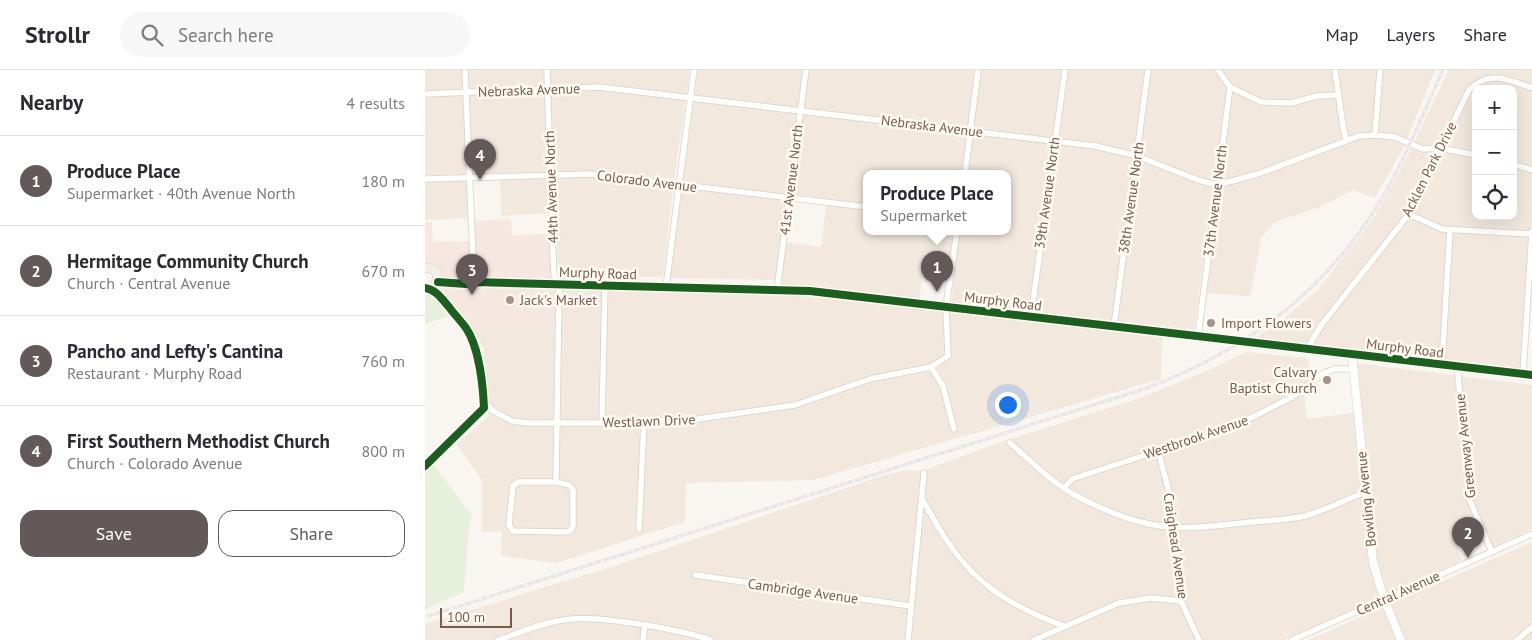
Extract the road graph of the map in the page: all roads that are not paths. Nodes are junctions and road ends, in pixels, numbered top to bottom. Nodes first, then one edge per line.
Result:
1 (465, 70) edge
2 (547, 70) edge
3 (694, 70) edge
4 (806, 70) edge
5 (978, 70) edge
6 (1065, 70) edge
7 (1148, 70) edge
8 (1218, 70) edge
9 (1335, 70) edge
10 (1380, 70) edge
11 (1231, 87) junction
12 (547, 88) junction
13 (1532, 88) edge
14 (466, 92) junction
15 (425, 94) edge
16 (1338, 95) junction
17 (690, 98) junction
18 (800, 111) junction
19 (971, 130) junction
20 (1375, 135) junction
21 (1346, 140) junction
22 (1054, 141) junction
23 (1440, 148) junction
24 (1423, 149) junction
25 (1472, 153) edge
26 (1137, 156) junction
27 (1433, 161) junction
28 (1517, 165) edge
29 (965, 170) edge
30 (1532, 170) edge
31 (551, 174) junction
32 (469, 178) junction
33 (425, 179) edge
34 (679, 184) junction
35 (1217, 185) junction
36 (789, 198) junction
37 (863, 207) edge
38 (1409, 214) junction
39 (1450, 230) junction
40 (1531, 232) edge
41 (956, 235) edge
42 (426, 267) edge
43 (471, 282) junction
44 (434, 284) edge
45 (557, 284) junction
46 (605, 286) junction
47 (666, 287) junction
48 (777, 290) junction
49 (946, 306) junction
50 (1031, 316) junction
51 (1113, 326) junction
52 (1198, 336) junction
53 (1307, 349) junction
54 (1351, 354) junction
55 (1442, 364) junction
56 (1457, 366) junction
57 (931, 367) junction
58 (1352, 369) junction
59 (1527, 374) edge
60 (483, 400) junction
61 (644, 422) junction
62 (602, 423) junction
63 (558, 424) junction
64 (954, 428) dead end
65 (1011, 442) dead end
66 (1159, 450) junction
67 (425, 466) edge
68 (924, 473) dead end
69 (555, 482) junction
70 (1064, 488) junction
71 (1365, 492) junction
72 (922, 498) junction
73 (1174, 527) junction
74 (639, 529) dead end
75 (1532, 534) edge
76 (1491, 552) junction
77 (695, 575) dead end
78 (1384, 599) junction
79 (1181, 601) junction
80 (911, 606) junction
81 (645, 625) junction
82 (1064, 626) junction
83 (1532, 627) edge
84 (498, 640) edge
85 (643, 640) edge
86 (711, 640) edge
87 (908, 640) edge
88 (1034, 640) edge
89 (1199, 640) edge
90 (1292, 640) edge
91 (1401, 640) edge
92 (1517, 640) edge

1 - 14 street
2 - 12 street, 44th Avenue North
3 - 17 street
4 - 18 street, 41st Avenue North
5 - 19 street
6 - 22 street, 39th Avenue North
7 - 26 street, 38th Avenue North
8 - 11 street
9 - 16 street
10 - 20 street
11 - 16 street
11 - 35 street, 37th Avenue North
12 - 14 street, Nebraska Avenue
12 - 17 street, Nebraska Avenue
12 - 31 street, 44th Avenue North
13 - 23 street, Acklen Park Drive
14 - 15 street, Nebraska Avenue
14 - 32 street
16 - 21 street
17 - 18 street, Nebraska Avenue
17 - 34 street
18 - 19 street, Nebraska Avenue
18 - 36 street, 41st Avenue North
19 - 22 street, Nebraska Avenue
19 - 29 street
20 - 21 street
20 - 24 street
21 - 35 street
22 - 26 street, Nebraska Avenue
22 - 50 street, 39th Avenue North
23 - 24 street
23 - 25 street
23 - 27 street, Acklen Park Drive
24 - 27 street
26 - 35 street, Nebraska Avenue
26 - 51 street, 38th Avenue North
27 - 38 street, Acklen Park Drive
28 - 30 street
31 - 32 street, Colorado Avenue
31 - 34 street, Colorado Avenue
31 - 45 street, 44th Avenue North
32 - 33 street, Colorado Avenue
32 - 43 street
34 - 36 street, Colorado Avenue
34 - 47 street
35 - 52 street, 37th Avenue North
36 - 37 street, Colorado Avenue
36 - 48 street, 41st Avenue North
38 - 39 street
38 - 53 street, Acklen Park Drive
39 - 40 street
39 - 55 street
40 - 59 street
41 - 49 street
42 - 44 main road
43 - 44 main road, Murphy Road
43 - 45 main road, Murphy Road
44 - 60 street
45 - 46 main road, Murphy Road
45 - 63 street, 44th Avenue North
46 - 47 main road, Murphy Road
46 - 62 street
47 - 48 main road, Murphy Road
48 - 49 main road, Murphy Road
49 - 50 main road, Murphy Road
49 - 57 street
50 - 51 main road, Murphy Road
51 - 52 main road, Murphy Road
52 - 53 main road, Murphy Road
53 - 54 main road, Murphy Road
54 - 55 main road, Murphy Road
54 - 58 street, Bowling Avenue
55 - 56 main road, Murphy Road
56 - 59 main road, Murphy Road
56 - 76 street, Greenway Avenue
57 - 61 street, Westlawn Drive
57 - 64 street
58 - 66 street, Westbrook Avenue
58 - 71 street, Bowling Avenue
60 - 63 street, Westlawn Drive
60 - 67 street
61 - 62 street, Westlawn Drive
61 - 74 street
62 - 63 street, Westlawn Drive
63 - 69 street, 44th Avenue North
65 - 70 street
66 - 70 street, Westbrook Avenue
66 - 73 street, Craighead Avenue
68 - 72 street
69 - 69 street
70 - 73 street
71 - 73 street
71 - 78 street, Bowling Avenue
72 - 80 street
72 - 82 street
73 - 79 street, Craighead Avenue
75 - 76 street, Central Avenue
76 - 78 street, Central Avenue
77 - 80 street, Cambridge Avenue
78 - 90 street, Central Avenue
78 - 91 street, Bowling Avenue
79 - 82 street
79 - 89 street, Craighead Avenue
80 - 87 street
81 - 84 street
81 - 85 street
81 - 86 street
82 - 88 street
83 - 92 street

